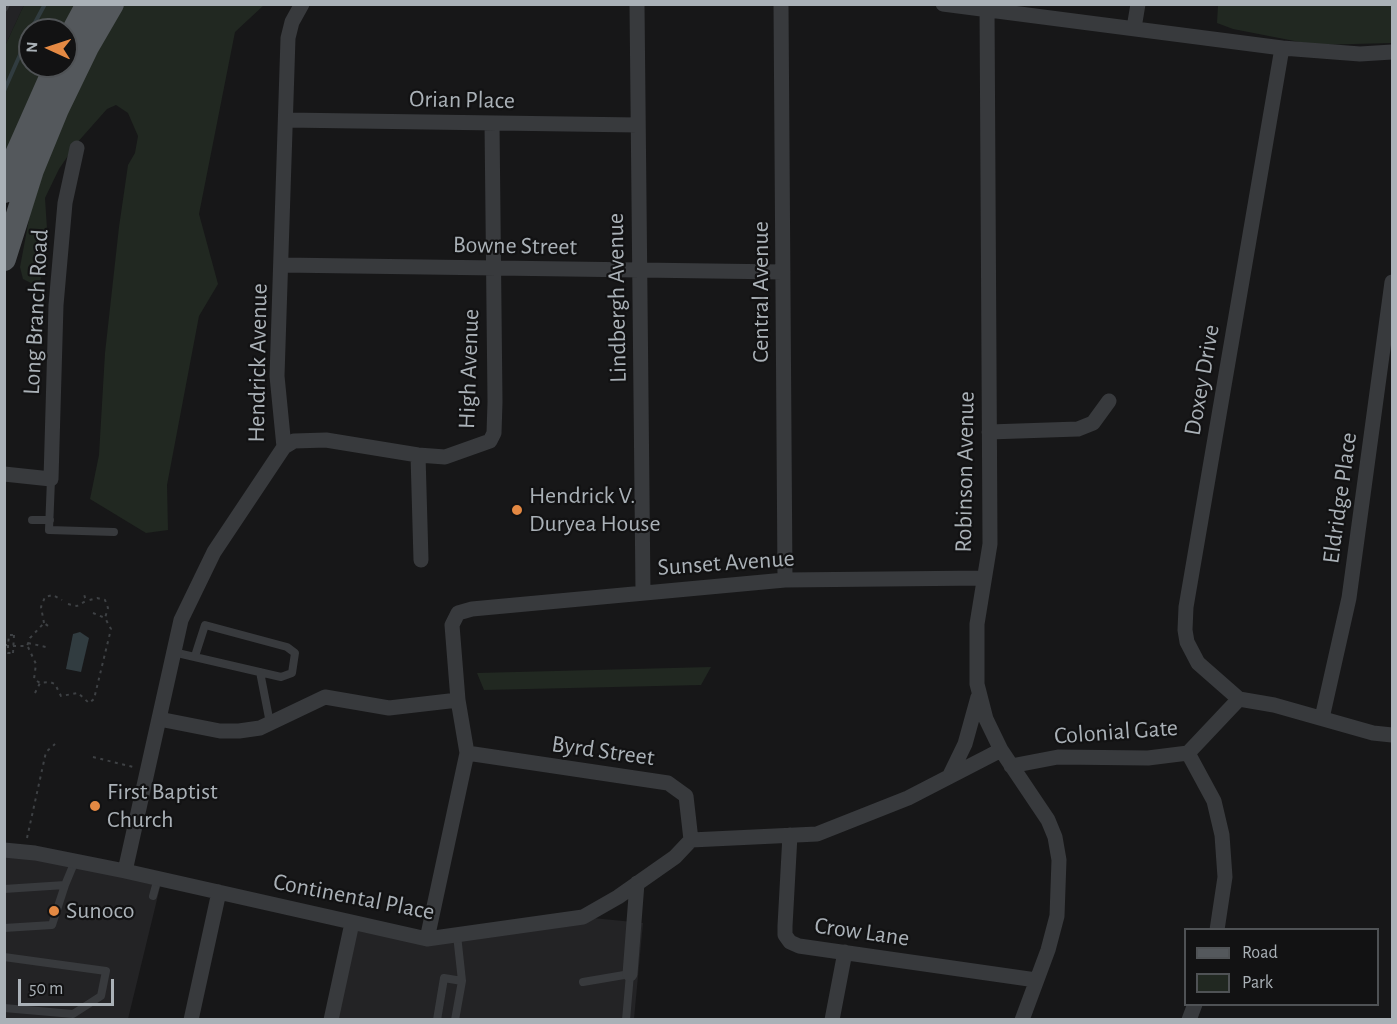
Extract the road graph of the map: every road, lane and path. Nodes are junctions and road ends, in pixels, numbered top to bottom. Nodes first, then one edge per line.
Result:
1 (88, 4) edge
2 (112, 4) edge
3 (302, 4) edge
4 (637, 4) edge
5 (781, 4) edge
6 (943, 4) edge
7 (1138, 4) edge
8 (987, 7) edge
9 (78, 23) edge
10 (1134, 28) junction
11 (1282, 48) junction
12 (1392, 52) edge
13 (51, 78) edge
14 (286, 120) junction
15 (492, 123) junction
16 (638, 125) junction
17 (78, 148) dead end
18 (4, 191) edge
19 (4, 259) edge
20 (282, 266) junction
21 (494, 268) junction
22 (639, 270) junction
23 (783, 272) junction
24 (1392, 282) edge
25 (1109, 401) dead end
26 (989, 432) junction
27 (284, 447) junction
28 (418, 455) junction
29 (4, 474) edge
30 (51, 479) junction
31 (32, 520) dead end
32 (50, 520) junction
33 (114, 532) dead end
34 (421, 560) dead end
35 (984, 578) junction
36 (785, 580) junction
37 (83, 591) dead end
38 (643, 592) junction
39 (62, 600) dead end
40 (86, 601) junction
41 (68, 604) dead end
42 (93, 614) dead end
43 (105, 618) junction
44 (44, 623) junction
45 (51, 628) dead end
46 (28, 644) junction
47 (6, 645) edge
48 (13, 646) junction
49 (46, 647) dead end
50 (173, 652) junction
51 (195, 656) junction
52 (260, 672) junction
53 (40, 683) junction
54 (35, 693) dead end
55 (978, 697) junction
56 (1239, 699) junction
57 (458, 700) junction
58 (1322, 718) junction
59 (159, 719) junction
60 (270, 723) junction
61 (1392, 735) edge
62 (55, 744) dead end
63 (1001, 750) junction
64 (467, 753) junction
65 (1188, 753) junction
66 (93, 757) dead end
67 (1011, 766) junction
68 (136, 767) dead end
69 (949, 777) junction
70 (790, 835) junction
71 (27, 838) dead end
72 (692, 840) junction
73 (4, 850) edge
74 (75, 861) junction
75 (124, 871) junction
76 (158, 879) junction
77 (637, 883) junction
78 (65, 885) junction
79 (4, 889) edge
80 (219, 892) junction
81 (153, 896) dead end
82 (352, 922) junction
83 (4, 928) edge
84 (1217, 928) edge
85 (457, 935) junction
86 (427, 939) junction
87 (846, 952) junction
88 (4, 957) edge
89 (630, 974) junction
90 (462, 981) junction
91 (1036, 981) junction
92 (583, 982) dead end
93 (1195, 1006) edge
94 (4, 1008) edge
95 (191, 1020) edge
96 (331, 1020) edge
97 (437, 1020) edge
98 (455, 1020) edge
99 (626, 1020) edge
100 (832, 1020) edge
101 (1022, 1020) edge
102 (1189, 1020) edge

1 - 9 main road
2 - 19 main road
3 - 14 street, Hendrick Avenue
4 - 16 street, Lindbergh Avenue
5 - 23 street, Central Avenue
6 - 8 street
7 - 10 street
8 - 10 street
8 - 26 street, Robinson Avenue
10 - 11 street
11 - 12 street
11 - 56 street, Doxey Drive
13 - 18 main road
14 - 15 street, Orian Place
14 - 20 street, Hendrick Avenue
15 - 16 street, Orian Place
15 - 21 street, High Avenue
16 - 22 street, Lindbergh Avenue
17 - 30 street, Long Branch Road
20 - 21 street, Bowne Street
20 - 27 street, Hendrick Avenue
21 - 22 street, Bowne Street
21 - 28 street, High Avenue
22 - 23 street, Bowne Street
22 - 38 street, Lindbergh Avenue
23 - 36 street, Central Avenue
24 - 58 street, Eldridge Place
25 - 26 street
26 - 35 street, Robinson Avenue
27 - 28 street, High Avenue
27 - 50 street, Hendrick Avenue
28 - 34 street
29 - 30 street
30 - 32 lane
31 - 32 lane
32 - 33 lane
35 - 36 street, Sunset Avenue
35 - 55 street, Robinson Avenue
36 - 38 street, Sunset Avenue
37 - 40 path
38 - 57 street, Sunset Avenue
39 - 44 path
40 - 41 path
40 - 43 path
42 - 43 path
43 - 53 path
44 - 45 path
44 - 46 path
46 - 48 path
46 - 49 path
46 - 53 path
47 - 48 path
47 - 48 path
50 - 51 lane
50 - 59 street, Hendrick Avenue
51 - 52 lane
51 - 52 lane
52 - 60 lane
53 - 54 path
55 - 63 street, Robinson Avenue
55 - 69 street
56 - 58 street
56 - 65 street, Colonial Gate
57 - 60 street
57 - 64 street
58 - 61 street
59 - 60 street
59 - 75 street, Hendrick Avenue
62 - 71 path
63 - 67 street, Robinson Avenue
63 - 69 street
64 - 72 street, Byrd Street
64 - 86 street
65 - 67 street, Colonial Gate
65 - 84 street
66 - 68 path
67 - 91 street, Robinson Avenue
69 - 70 street
70 - 72 street
70 - 87 street, Crow Lane
72 - 77 street, Continental Place
73 - 74 street, Continental Place
74 - 75 street, Continental Place
74 - 78 lane
75 - 76 street, Continental Place
76 - 80 street, Continental Place
76 - 81 lane
77 - 85 street, Continental Place
77 - 89 street
78 - 79 lane
78 - 83 lane
80 - 82 street, Continental Place
80 - 95 street
82 - 86 street, Continental Place
82 - 96 street
85 - 86 street, Continental Place
85 - 90 lane
87 - 91 street, Crow Lane
87 - 100 street
88 - 94 lane
89 - 92 lane
89 - 99 lane
90 - 97 lane
90 - 98 lane
91 - 101 street, Robinson Avenue
93 - 102 street

